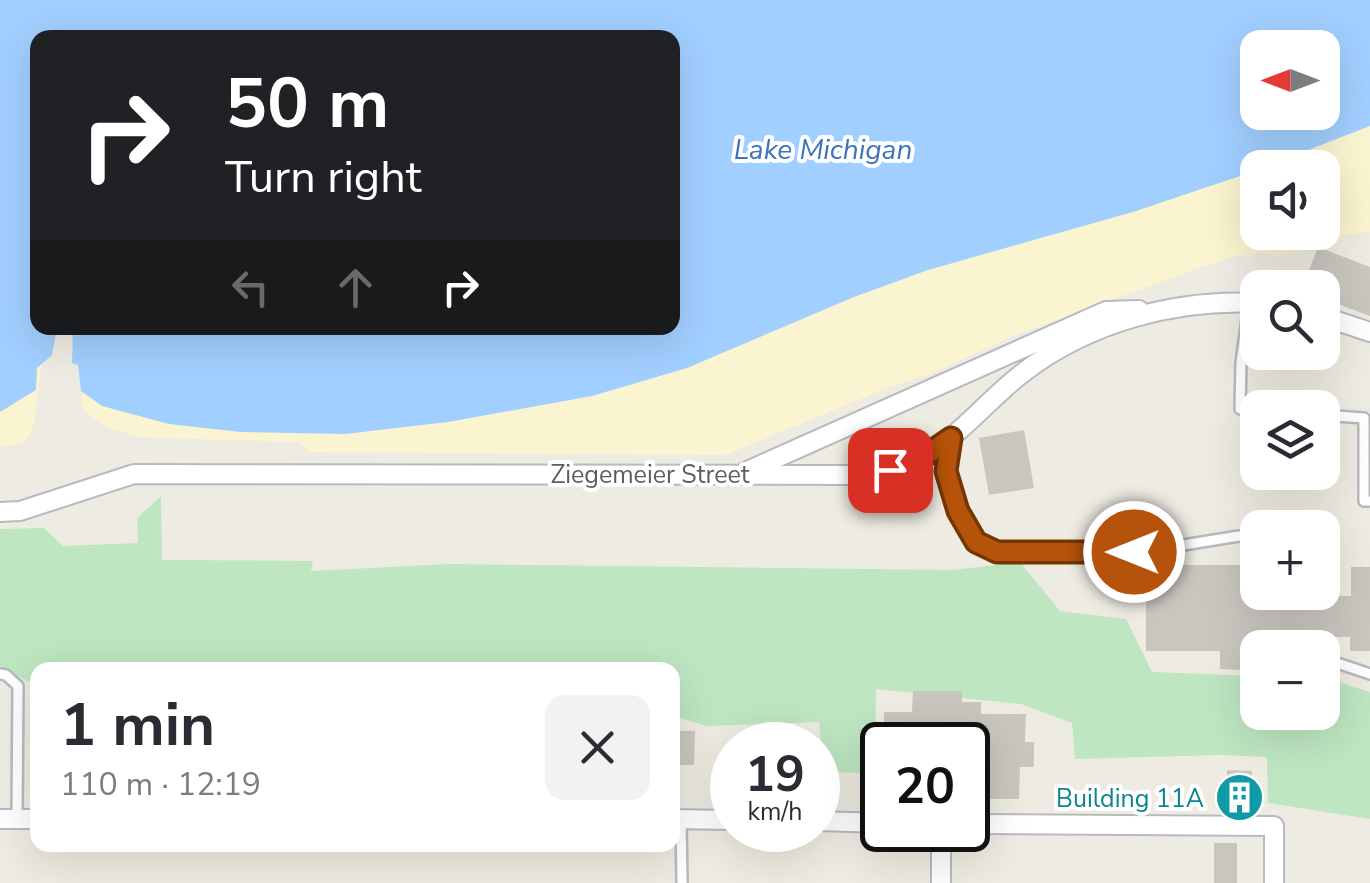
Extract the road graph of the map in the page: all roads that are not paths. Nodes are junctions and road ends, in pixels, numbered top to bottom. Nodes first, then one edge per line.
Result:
1 (1240, 303) edge
2 (1173, 308) junction
3 (1340, 322) edge
4 (1370, 332) edge
5 (1340, 416) edge
6 (1367, 417) edge
7 (951, 438) junction
8 (740, 474) junction
9 (1370, 501) edge
10 (0, 512) edge
11 (1239, 536) dead end
12 (1340, 664) edge
13 (0, 674) edge
14 (1370, 674) edge
15 (8, 818) edge
16 (680, 818) edge
17 (710, 819) edge
18 (990, 824) edge
19 (680, 852) edge
20 (941, 852) edge
21 (682, 883) edge
22 (941, 883) edge
23 (1274, 883) edge

1 - 2 street, Ziegemeier Street
2 - 7 street, Ziegemeier Street
2 - 8 street
3 - 4 street
5 - 6 lane
6 - 9 lane
7 - 8 street, Ziegemeier Street
7 - 11 lane
8 - 10 street, Ziegemeier Street
12 - 14 lane
13 - 15 lane
16 - 17 street
18 - 23 street
19 - 21 lane
20 - 22 street

